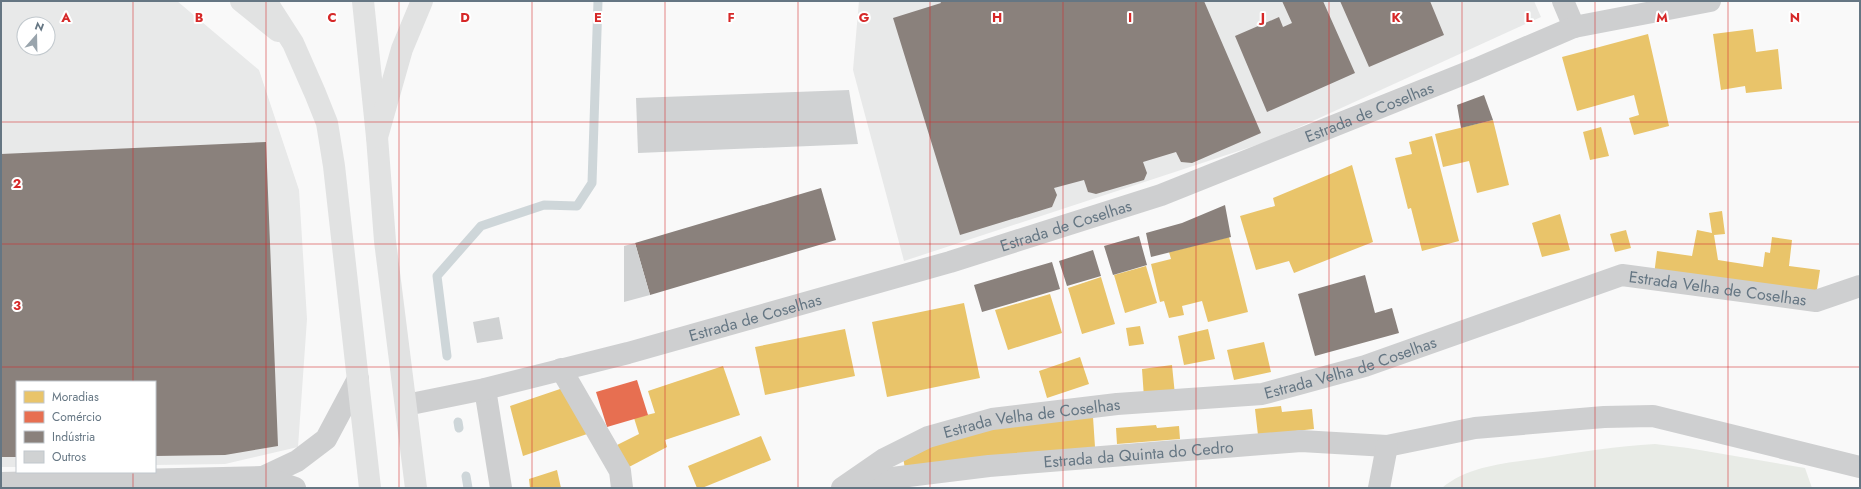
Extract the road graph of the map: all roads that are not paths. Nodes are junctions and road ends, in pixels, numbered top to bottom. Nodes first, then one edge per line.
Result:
1 (241, 1) edge
2 (266, 1) edge
3 (363, 1) edge
4 (422, 1) edge
5 (1563, 1) edge
6 (1710, 1) edge
7 (1574, 27) junction
8 (293, 43) junction
9 (377, 137) junction
10 (1860, 286) edge
11 (561, 369) junction
12 (358, 379) junction
13 (485, 389) junction
14 (406, 405) junction
15 (1387, 446) junction
16 (1860, 467) edge
17 (263, 477) junction
18 (1, 483) edge
19 (845, 486) edge
20 (296, 488) edge
21 (370, 488) edge
22 (416, 488) edge
23 (501, 488) edge
24 (622, 488) edge
25 (1379, 488) edge

1 - 8 main road
2 - 8 main road
3 - 9 main road
4 - 9 main road
5 - 7 street
6 - 7 street, Estrada de Coselhas
7 - 11 street, Estrada de Coselhas
8 - 12 main road
9 - 14 main road
10 - 19 street, Estrada Velha de Coselhas
11 - 13 street, Estrada de Coselhas
11 - 24 street
12 - 17 street
12 - 21 main road
13 - 14 street, Estrada de Coselhas
13 - 23 street
14 - 22 main road
15 - 16 street, Estrada da Quinta do Cedro
15 - 19 street, Estrada da Quinta do Cedro
15 - 25 street
17 - 18 street
17 - 20 street

